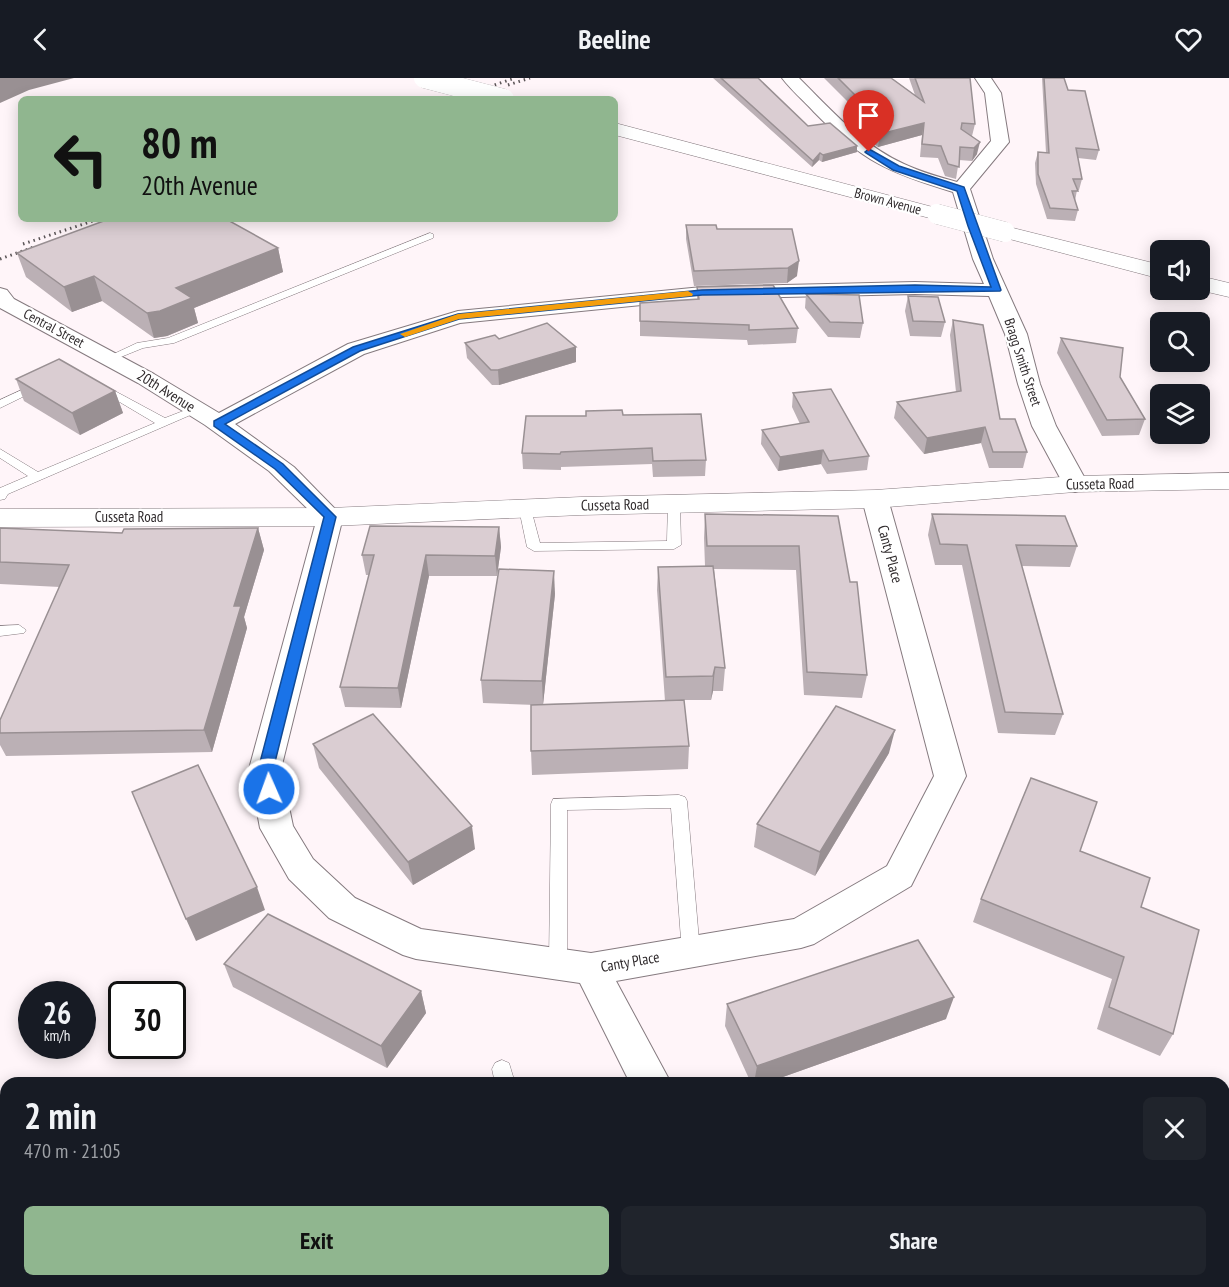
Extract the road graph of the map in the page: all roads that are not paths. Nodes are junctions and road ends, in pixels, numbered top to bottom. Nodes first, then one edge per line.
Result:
1 (424, 78) edge
2 (790, 78) edge
3 (983, 78) edge
4 (493, 96) edge
5 (618, 130) edge
6 (961, 189) junction
7 (430, 236) dead end
8 (1150, 269) edge
9 (1210, 285) edge
10 (996, 290) junction
11 (1229, 290) edge
12 (0, 294) edge
13 (111, 358) junction
14 (50, 379) edge
15 (91, 381) edge
16 (0, 404) edge
17 (196, 411) junction
18 (164, 423) junction
19 (218, 424) junction
20 (0, 453) edge
21 (37, 477) junction
22 (1229, 481) edge
23 (1075, 484) junction
24 (0, 496) edge
25 (875, 498) junction
26 (674, 503) junction
27 (525, 508) junction
28 (330, 517) junction
29 (0, 518) edge
30 (19, 630) dead end
31 (0, 631) edge
32 (691, 952) junction
33 (574, 967) junction
34 (647, 1077) edge

1 - 4 street, bridge
2 - 6 street
3 - 6 street
5 - 8 street, Brown Avenue, bridge
6 - 10 street, Bragg Smith Street
7 - 13 lane
9 - 11 street
10 - 19 street
10 - 23 street, Bragg Smith Street
12 - 13 street, Central Street
13 - 17 street, 20th Avenue
14 - 16 lane
15 - 18 lane
17 - 18 lane
17 - 19 street, 20th Avenue
18 - 21 lane
19 - 28 street, 20th Avenue
20 - 21 lane
21 - 24 lane
22 - 23 street, Cusseta Road
23 - 25 street, Cusseta Road
25 - 26 street, Cusseta Road
25 - 32 street, Canty Place
26 - 27 street, Cusseta Road
26 - 27 lane
27 - 28 street, Cusseta Road
28 - 29 street, Cusseta Road
28 - 33 street, Canty Place
30 - 31 lane
32 - 33 street, Canty Place
32 - 33 lane
33 - 34 street

